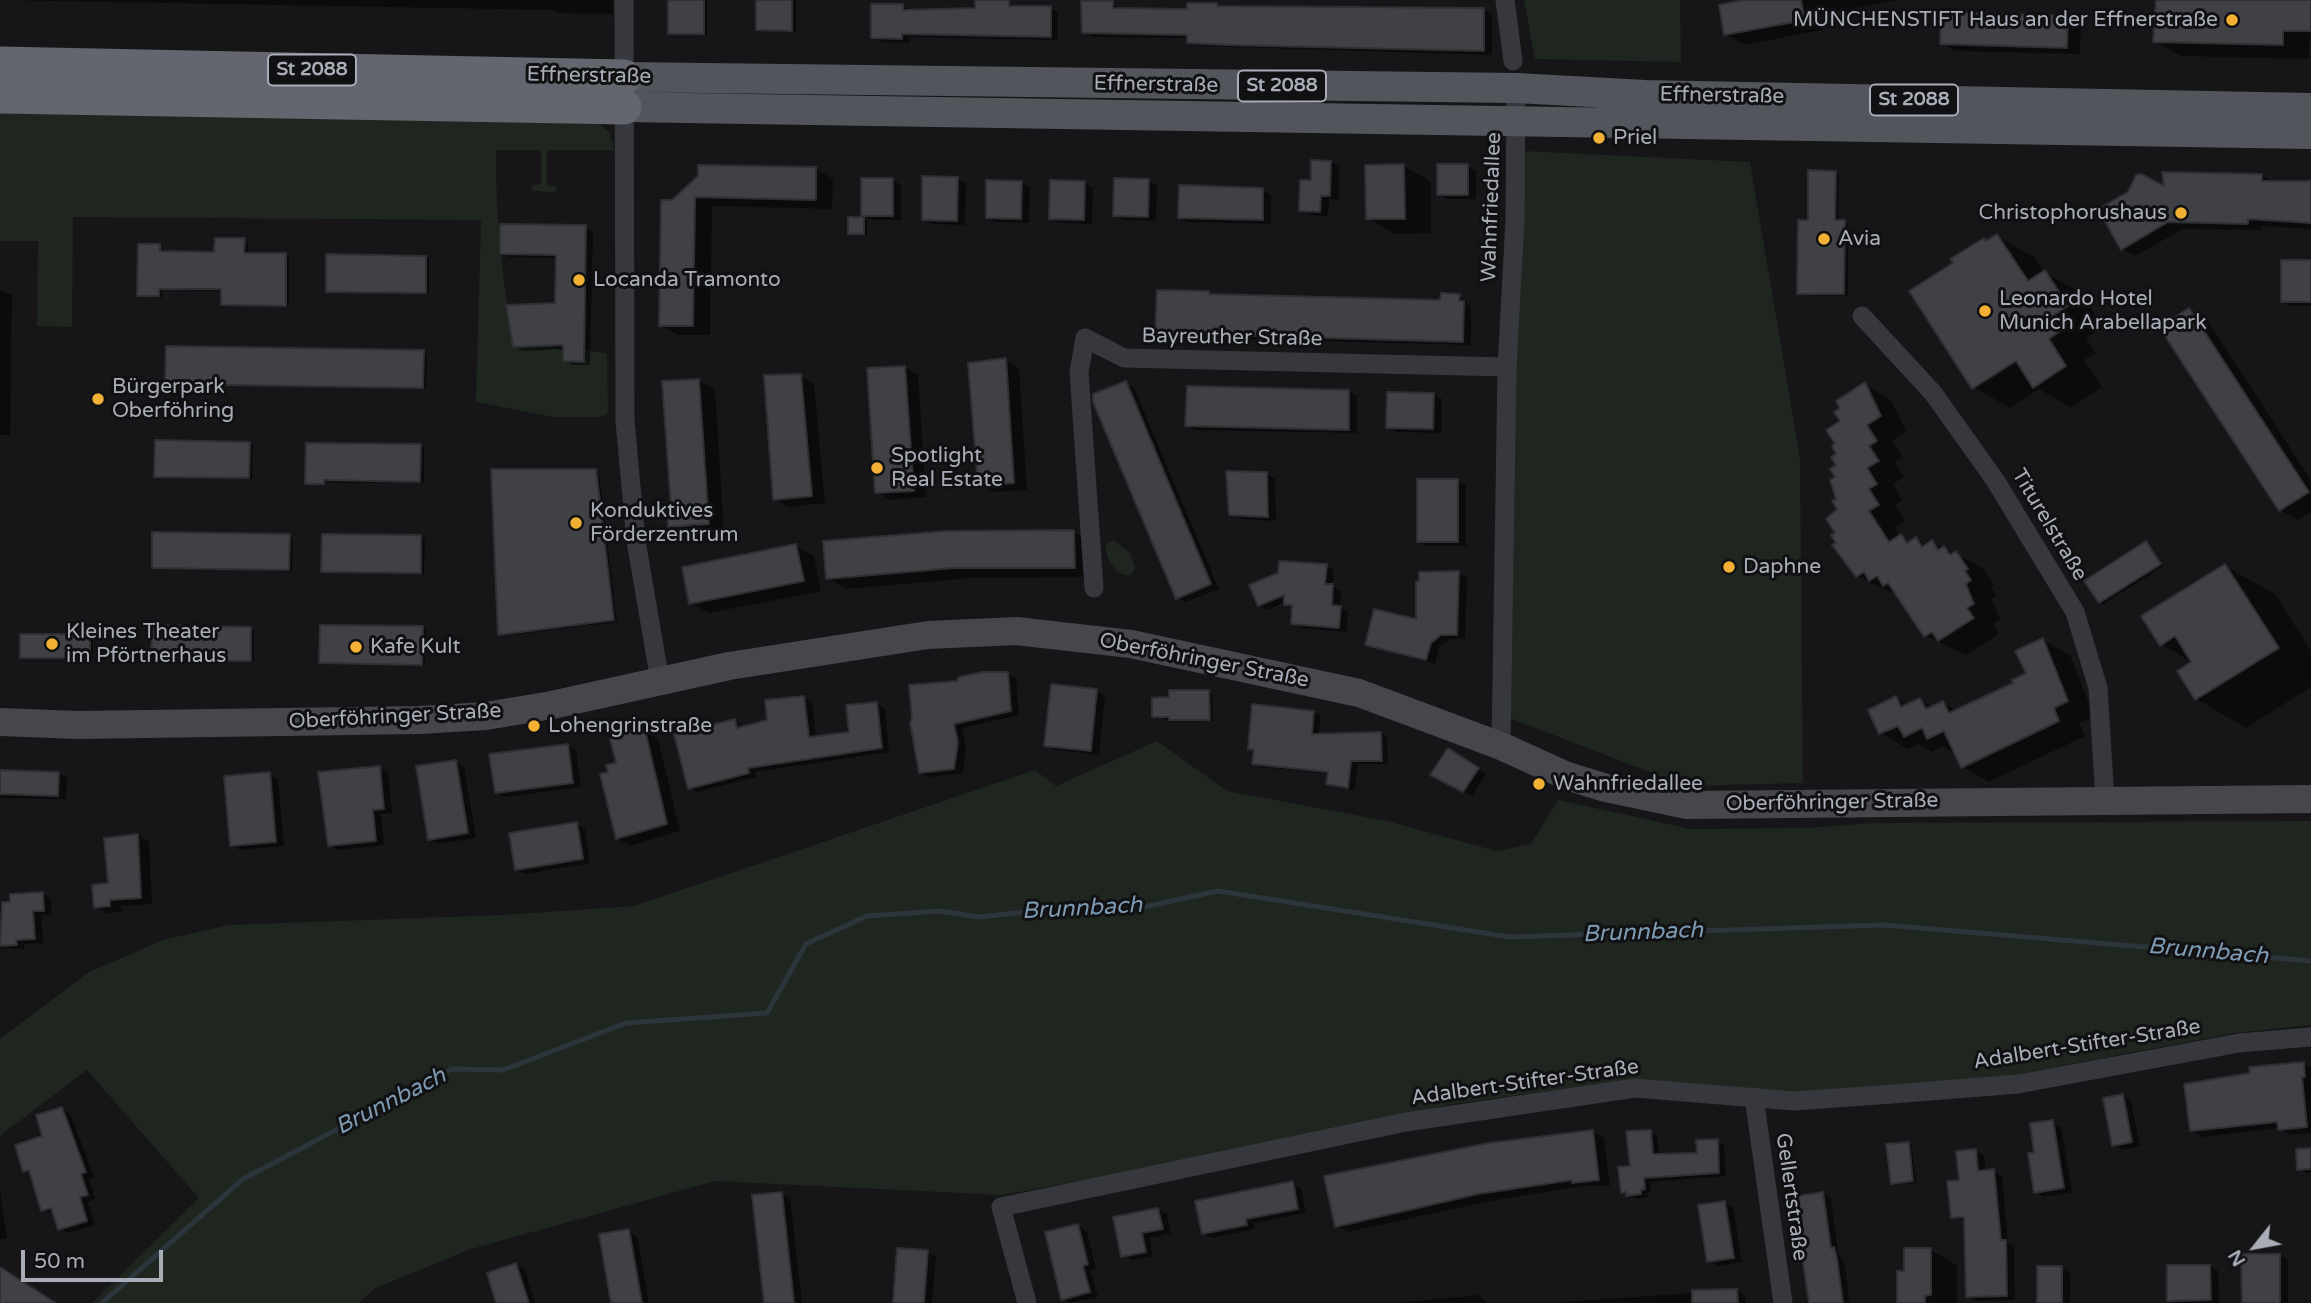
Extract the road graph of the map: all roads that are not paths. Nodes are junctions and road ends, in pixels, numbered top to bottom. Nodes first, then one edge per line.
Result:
1 (624, 0) edge
2 (1505, 0) edge
3 (0, 64) edge
4 (1515, 75) junction
5 (624, 92) junction
6 (0, 96) edge
7 (2311, 108) edge
8 (1517, 121) junction
9 (2311, 134) edge
10 (1862, 316) dead end
11 (1507, 367) junction
12 (1094, 587) dead end
13 (660, 681) junction
14 (0, 722) edge
15 (1501, 746) junction
16 (2311, 799) edge
17 (2105, 800) junction
18 (2311, 1037) edge
19 (1754, 1097) junction
20 (1027, 1303) edge
21 (1783, 1303) edge

1 - 5 street
2 - 4 street, Wahnfriedallee
3 - 5 highway, Effnerstraße / St 2088
4 - 5 main road, Effnerstraße / St 2088
4 - 7 main road, Effnerstraße / St 2088
4 - 8 street, Wahnfriedallee
5 - 6 highway, Effnerstraße / St 2088
5 - 8 main road, Effnerstraße / St 2088
5 - 13 street
8 - 9 main road, Effnerstraße / St 2088
8 - 11 street, Wahnfriedallee
10 - 17 street, Titurelstraße
11 - 12 street, Bayreuther Straße
11 - 15 street, Wahnfriedallee
13 - 14 main road, Oberföhringer Straße
13 - 15 main road, Oberföhringer Straße
15 - 17 main road, Oberföhringer Straße
16 - 17 main road, Oberföhringer Straße
18 - 19 street, Adalbert-Stifter-Straße
19 - 20 street, Adalbert-Stifter-Straße
19 - 21 street, Gellertstraße

